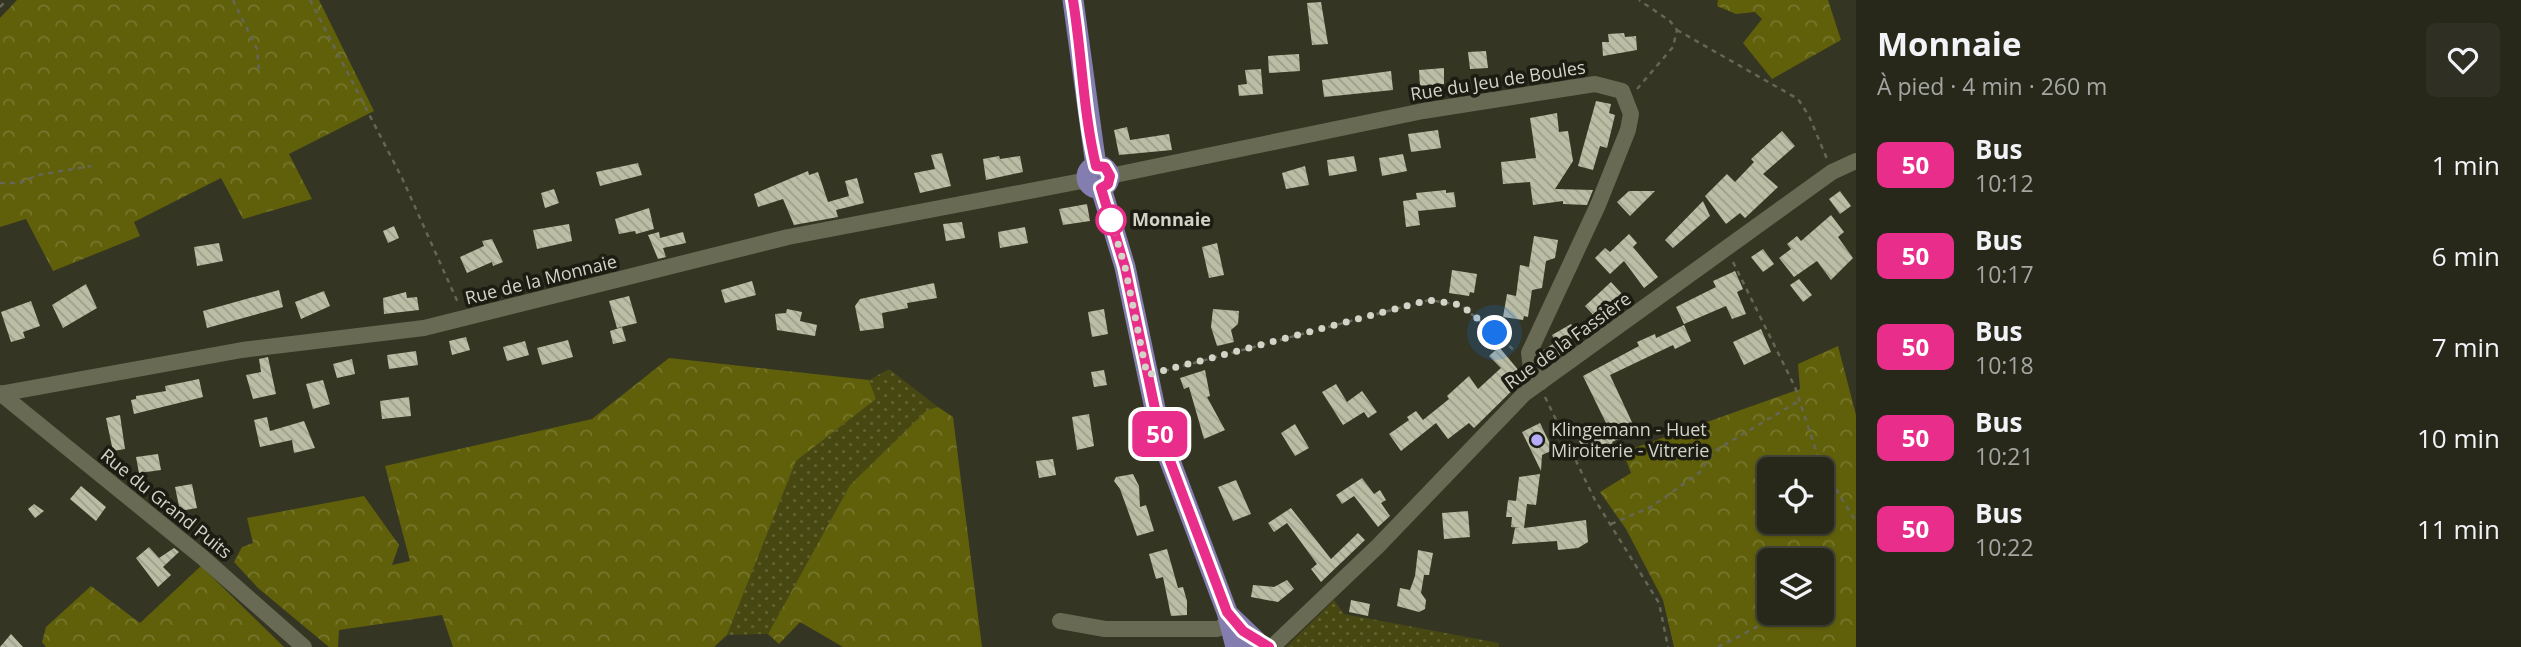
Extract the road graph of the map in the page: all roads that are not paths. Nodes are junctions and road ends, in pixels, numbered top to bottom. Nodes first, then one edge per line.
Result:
1 (1073, 0) edge
2 (1856, 161) edge
3 (1098, 177) junction
4 (1540, 383) junction
5 (0, 394) edge
6 (1227, 619) junction
7 (1060, 621) dead end
8 (1255, 646) edge
9 (304, 647) edge

1 - 3 main road
2 - 4 street, Rue de la Fassière
3 - 4 street, Rue du Jeu de Boules
3 - 5 street, Rue de la Monnaie
3 - 6 main road
4 - 8 street, Rue de la Fassière
5 - 9 street, Rue du Grand Puits
6 - 7 street
6 - 8 main road

